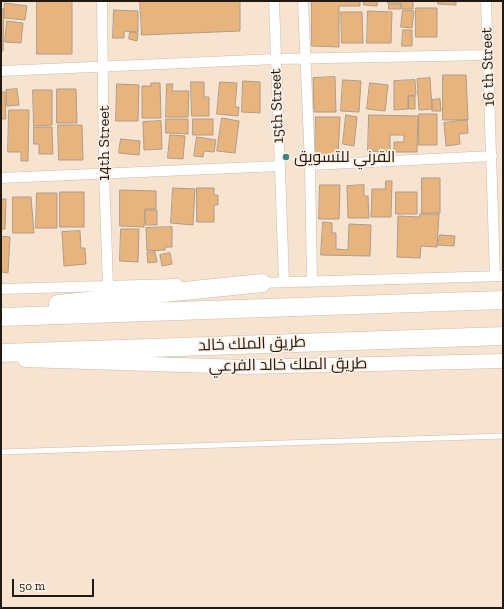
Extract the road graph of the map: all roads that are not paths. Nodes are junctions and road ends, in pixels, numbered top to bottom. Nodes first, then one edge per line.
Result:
1 (102, 1) edge
2 (274, 1) edge
3 (303, 1) edge
4 (486, 1) edge
5 (487, 55) junction
6 (276, 59) junction
7 (306, 59) junction
8 (104, 68) junction
9 (1, 71) edge
10 (492, 156) junction
11 (280, 166) junction
12 (310, 166) junction
13 (104, 173) junction
14 (1, 178) edge
15 (499, 242) edge
16 (499, 276) edge
17 (284, 282) junction
18 (312, 282) junction
19 (262, 283) junction
20 (108, 285) junction
21 (1, 289) edge
22 (503, 300) edge
23 (1, 310) edge
24 (1, 317) edge
25 (503, 336) edge
26 (1, 353) edge
27 (1, 359) edge
28 (503, 361) edge
29 (503, 436) edge
30 (1, 452) edge

1 - 8 street, 14th Street
2 - 6 street, 15th Street
3 - 7 street, 15th Street
4 - 5 street, 16 th Street
5 - 7 street
5 - 10 street, 16 th Street
6 - 7 street
6 - 8 street
6 - 11 street, 15th Street
7 - 12 street, 15th Street
8 - 9 street
8 - 13 street, 14th Street
10 - 12 street
10 - 15 street, 16 th Street
11 - 13 street
11 - 17 street, 15th Street
12 - 18 street, 15th Street
13 - 14 street
13 - 20 street, 14th Street
15 - 16 street, 16 th Street
16 - 18 street
17 - 18 street
17 - 19 street
19 - 20 street
19 - 23 highway
20 - 21 street
22 - 24 highway
25 - 26 highway, طريق الملك خالد
27 - 28 main road, طريق الملك خالد الفرعي
29 - 30 lane

